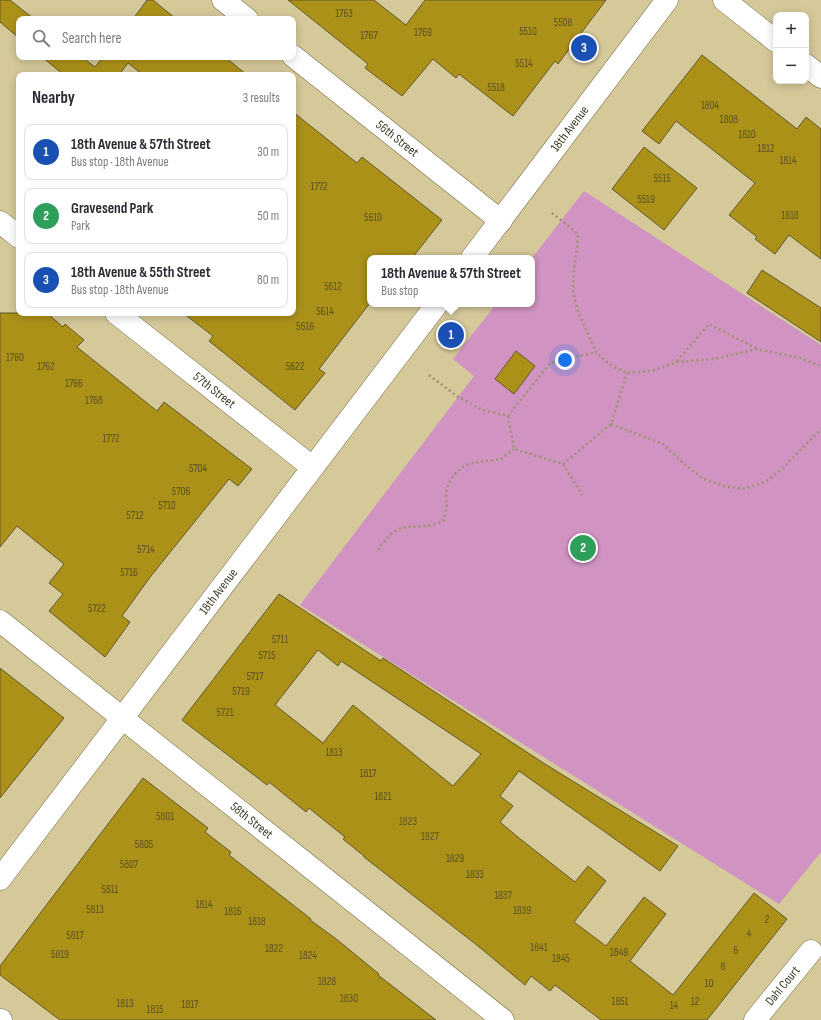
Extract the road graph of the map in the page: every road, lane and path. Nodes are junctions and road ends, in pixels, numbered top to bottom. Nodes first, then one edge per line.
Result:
1 (223, 0) edge
2 (666, 0) edge
3 (724, 0) edge
4 (243, 16) edge
5 (773, 39) edge
6 (296, 58) edge
7 (809, 67) edge
8 (821, 77) edge
9 (552, 213) dead end
10 (501, 220) junction
11 (0, 222) edge
12 (16, 235) edge
13 (474, 255) edge
14 (435, 307) edge
15 (120, 316) edge
16 (757, 348) junction
17 (596, 352) junction
18 (677, 362) junction
19 (821, 366) edge
20 (627, 372) junction
21 (429, 375) dead end
22 (508, 416) junction
23 (611, 424) junction
24 (821, 429) edge
25 (514, 449) junction
26 (563, 464) junction
27 (312, 467) junction
28 (582, 495) dead end
29 (378, 550) dead end
30 (0, 621) edge
31 (122, 718) junction
32 (0, 879) edge
33 (811, 951) dead end
34 (503, 1020) edge
35 (755, 1020) edge

1 - 4 street
2 - 10 street, 18th Avenue
3 - 5 street
6 - 10 street, 56th Street
7 - 8 street
9 - 17 path
10 - 13 street, 18th Avenue
11 - 12 street
14 - 27 street, 18th Avenue
15 - 27 street, 57th Street
16 - 18 path
16 - 18 path
16 - 19 path
17 - 20 path
17 - 22 path
18 - 20 path
20 - 23 path
21 - 22 path
22 - 25 path
23 - 24 path
23 - 26 path
25 - 26 path
25 - 29 path
26 - 28 path
27 - 31 street, 18th Avenue
30 - 31 street, 58th Street
31 - 32 street, 18th Avenue
31 - 34 street, 58th Street
33 - 35 street, Dahl Court

